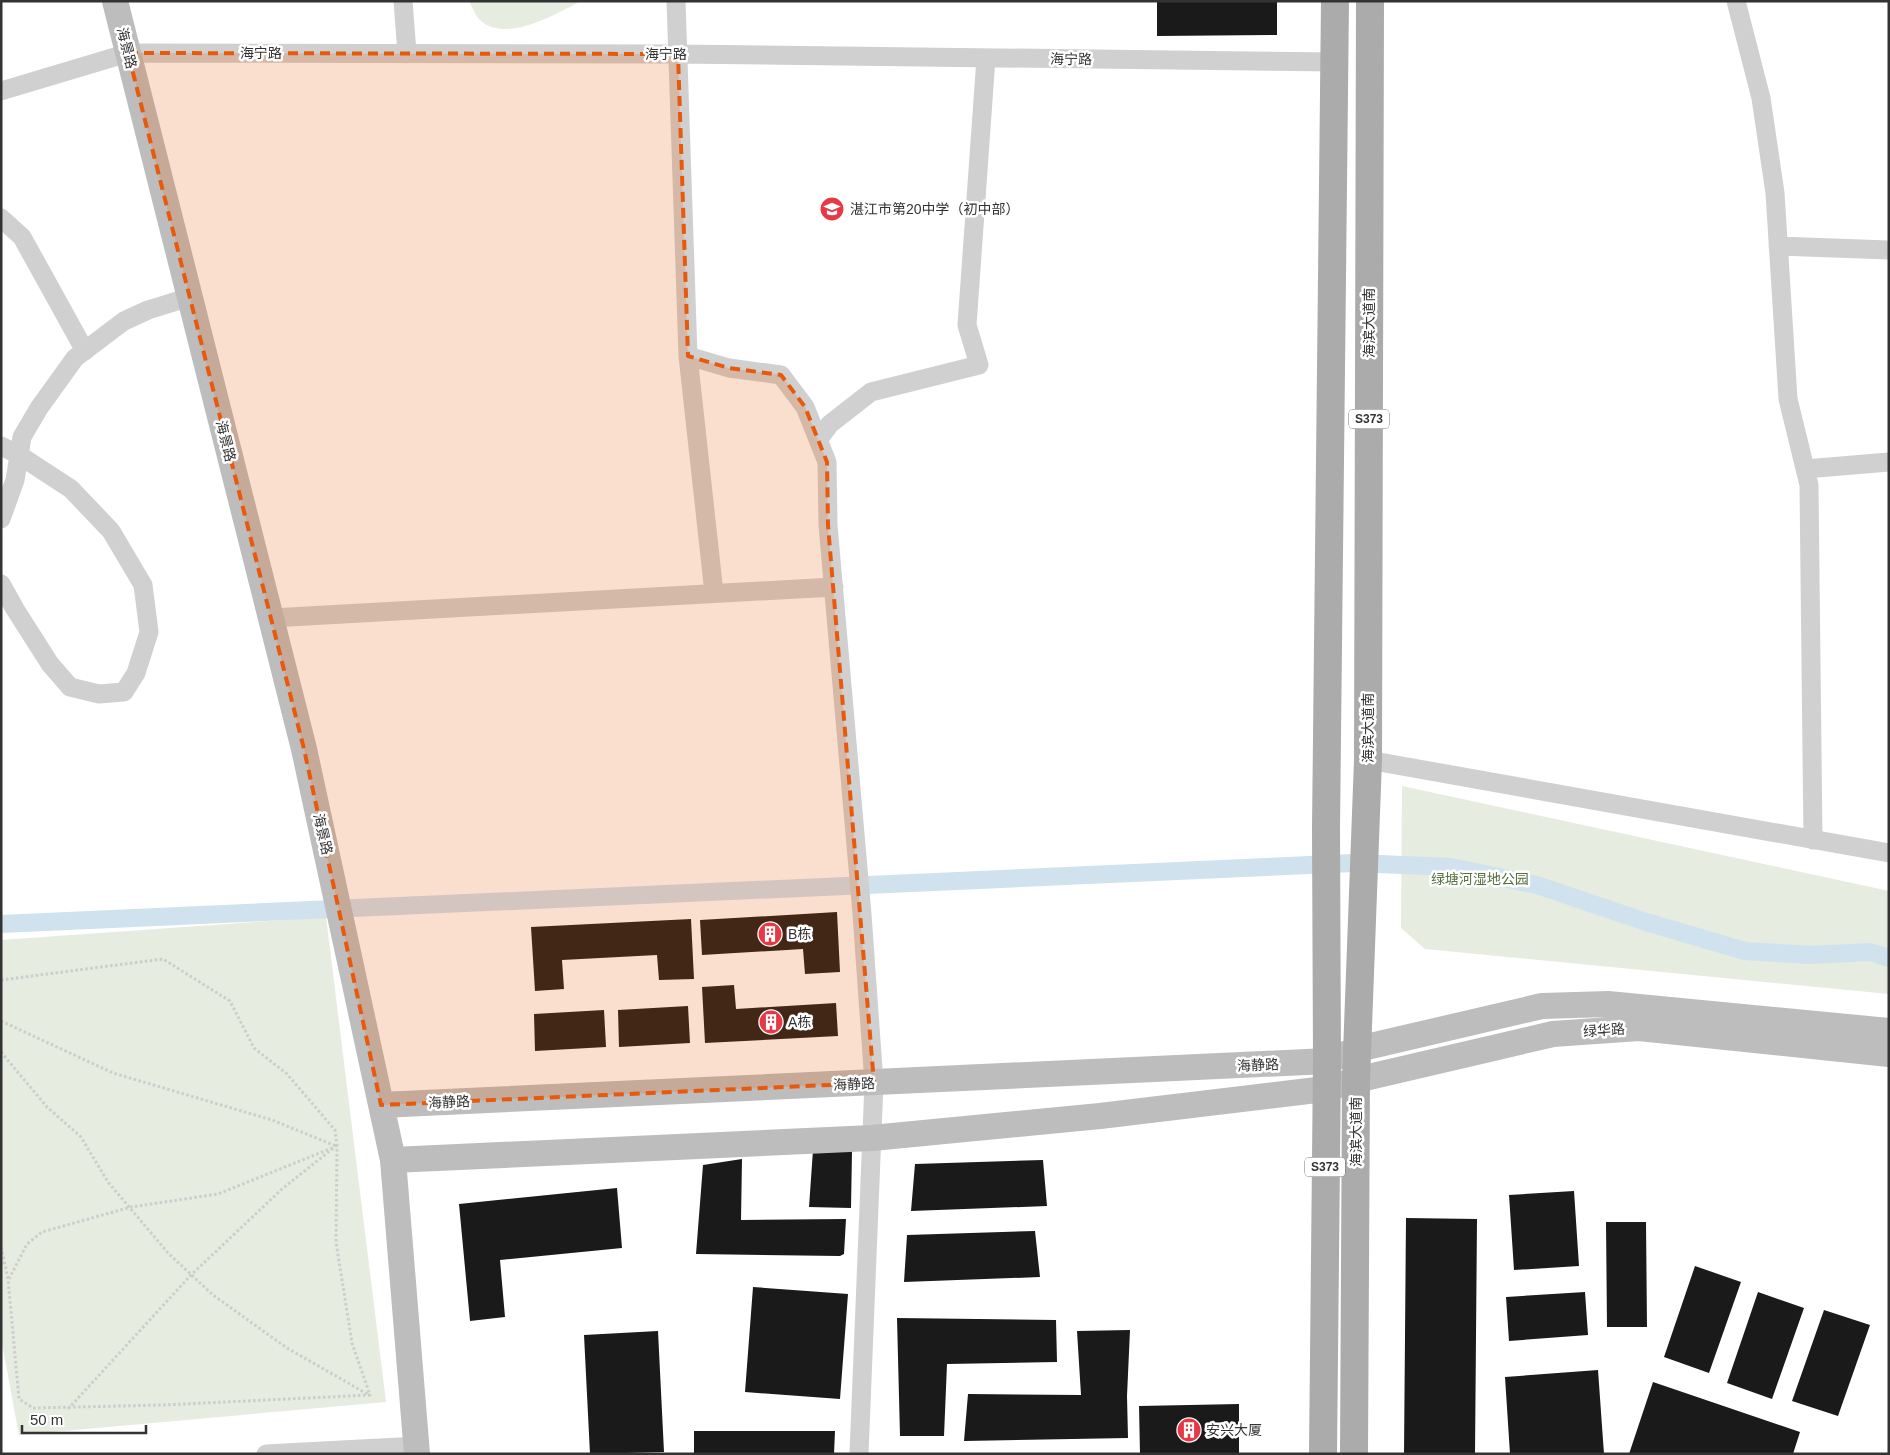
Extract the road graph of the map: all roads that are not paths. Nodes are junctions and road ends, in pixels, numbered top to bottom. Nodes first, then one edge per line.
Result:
1 (115, 1) edge
2 (403, 1) edge
3 (676, 1) edge
4 (1335, 1) edge
5 (1370, 1) edge
6 (1736, 1) edge
7 (128, 53) junction
8 (406, 54) junction
9 (678, 54) junction
10 (986, 58) junction
11 (1336, 62) junction
12 (1, 91) edge
13 (1, 218) edge
14 (1778, 246) junction
15 (1889, 250) edge
16 (190, 297) junction
17 (85, 351) junction
18 (688, 356) junction
19 (818, 440) junction
20 (1, 446) edge
21 (19, 455) junction
22 (1889, 462) edge
23 (1805, 469) junction
24 (1, 519) edge
25 (1, 584) edge
26 (834, 587) junction
27 (714, 593) junction
28 (271, 618) junction
29 (1368, 760) junction
30 (1812, 840) junction
31 (1889, 853) edge
32 (1889, 1031) edge
33 (1358, 1049) junction
34 (1889, 1054) edge
35 (1327, 1061) junction
36 (1356, 1080) junction
37 (874, 1083) junction
38 (1325, 1089) junction
39 (381, 1105) junction
40 (872, 1138) junction
41 (393, 1160) junction
42 (417, 1450) edge
43 (266, 1454) edge
44 (859, 1454) edge
45 (1323, 1454) edge
46 (1354, 1454) edge

1 - 7 street, 海景路
2 - 8 street
3 - 9 street
4 - 11 main road, S373
5 - 29 main road, 海滨大道南 / S373
6 - 14 street
7 - 8 street, 海宁路
7 - 12 street, 海宁路
7 - 16 street, 海景路
8 - 9 street, 海宁路
9 - 10 street, 海宁路
9 - 18 street
10 - 11 street, 海宁路
10 - 19 street
11 - 35 main road, S373
13 - 17 street
14 - 15 street
14 - 23 street
16 - 17 street
16 - 28 street, 海景路
17 - 21 street
18 - 19 street
18 - 27 street
19 - 26 street
20 - 21 street
21 - 24 street
21 - 25 street
22 - 23 street
23 - 30 street
26 - 27 street
26 - 37 street
27 - 28 street
28 - 39 street, 海景路
29 - 30 street
29 - 33 main road, 海滨大道南 / S373
30 - 31 street
32 - 33 street, 绿华路
33 - 35 street, 绿华路
33 - 36 main road, 海滨大道南 / S373
34 - 36 street, 绿华路
35 - 37 street, 海静路
35 - 38 main road, S373
36 - 38 street, 绿华路
36 - 46 main road, 海滨大道南 / S373
37 - 39 street, 海静路
37 - 40 street
38 - 40 street
38 - 45 main road, S373
39 - 41 street, 海景路
40 - 41 street
40 - 44 street
41 - 42 street, 海景路
42 - 43 street

